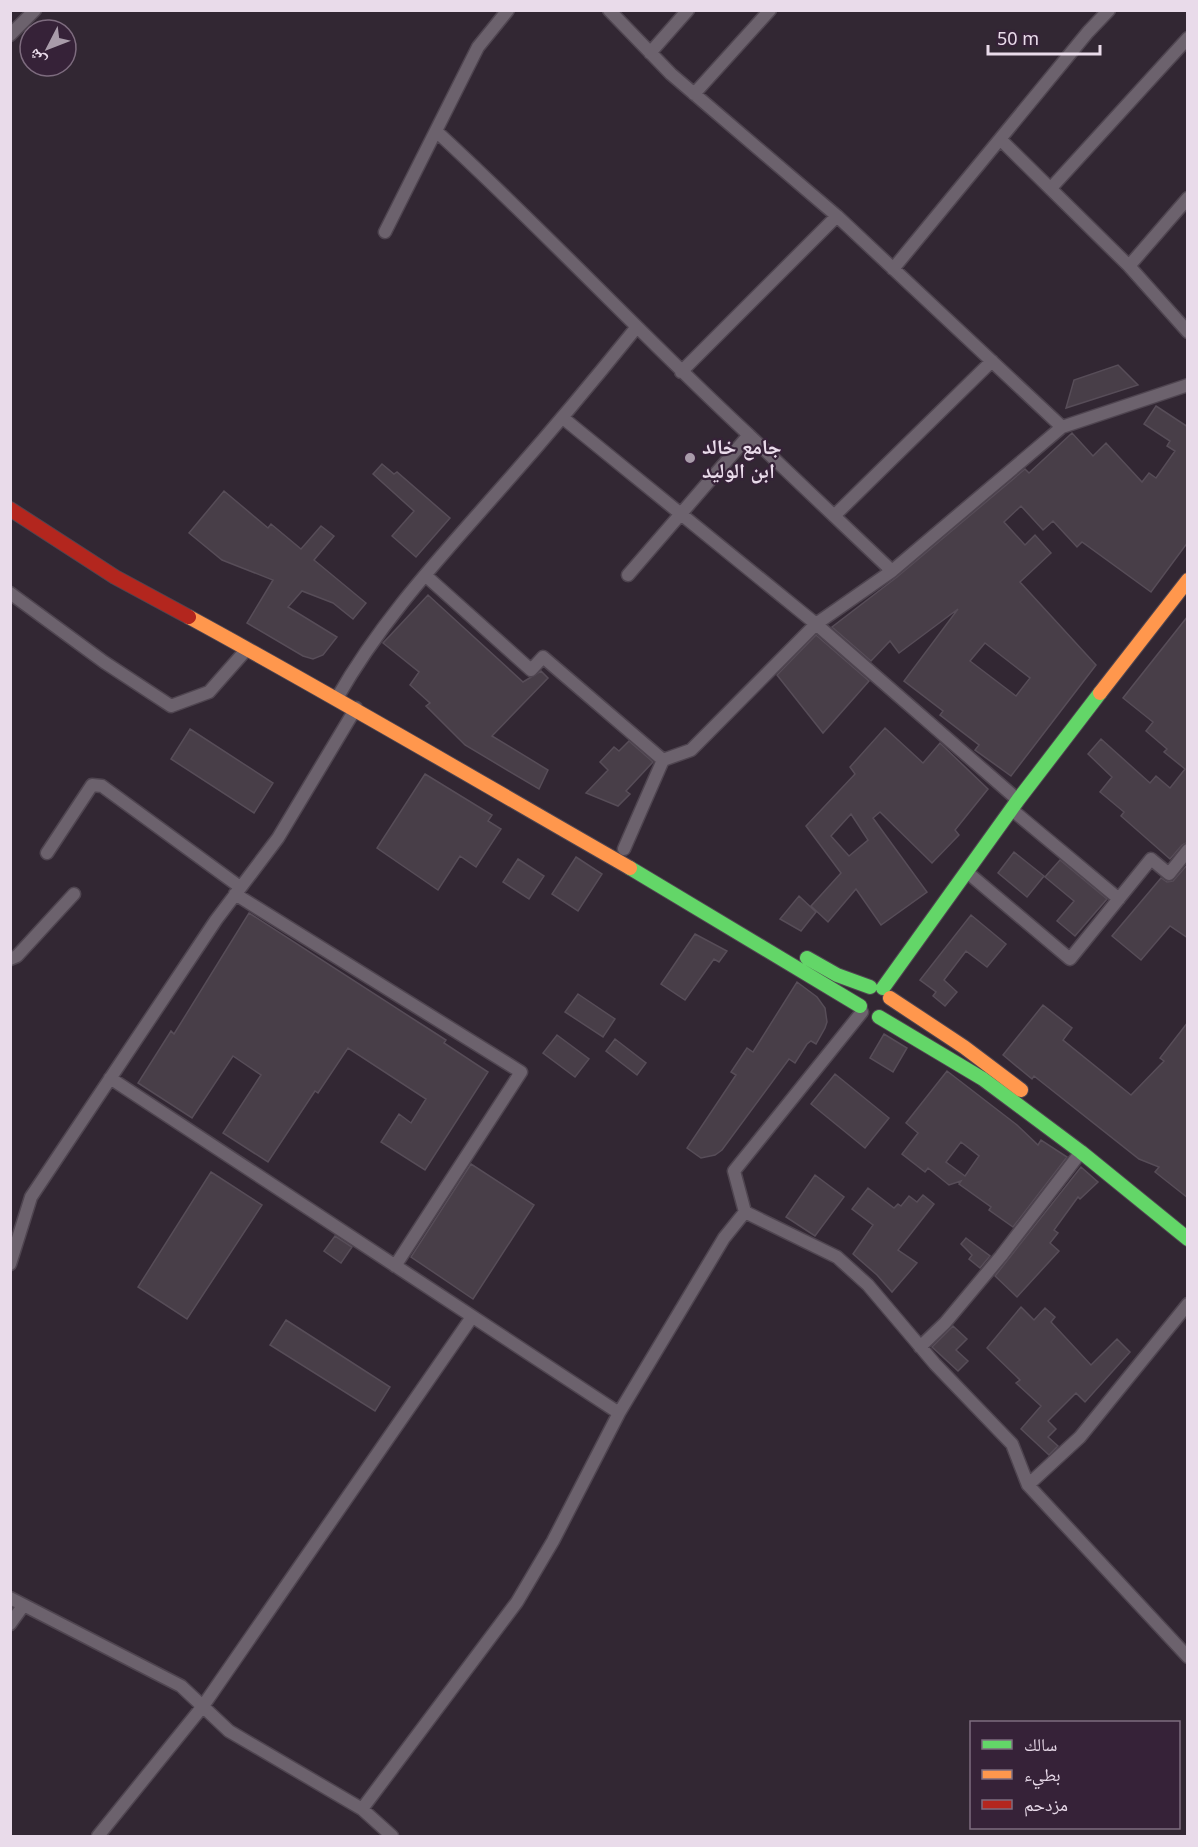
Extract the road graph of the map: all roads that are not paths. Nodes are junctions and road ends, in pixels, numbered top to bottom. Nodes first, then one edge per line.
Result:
1 (34, 10) edge
2 (508, 10) edge
3 (609, 10) edge
4 (688, 10) edge
5 (770, 10) edge
6 (1109, 10) edge
7 (10, 35) edge
8 (1188, 38) edge
9 (650, 53) junction
10 (694, 94) junction
11 (436, 131) junction
12 (1000, 139) junction
13 (1051, 188) junction
14 (1188, 198) edge
15 (837, 216) junction
16 (385, 232) dead end
17 (1129, 266) junction
18 (893, 269) junction
19 (636, 328) junction
20 (1188, 332) edge
21 (992, 361) junction
22 (681, 372) junction
23 (1187, 386) edge
24 (563, 418) junction
25 (1062, 427) junction
26 (749, 435) junction
27 (10, 509) edge
28 (681, 513) junction
29 (834, 516) junction
30 (892, 571) junction
31 (425, 575) junction
32 (628, 575) dead end
33 (1188, 580) edge
34 (10, 593) edge
35 (816, 624) junction
36 (247, 649) junction
37 (338, 698) junction
38 (356, 708) junction
39 (663, 760) junction
40 (1014, 804) junction
41 (624, 849) junction
42 (1188, 850) edge
43 (47, 853) dead end
44 (967, 872) junction
45 (238, 890) junction
46 (74, 894) dead end
47 (1119, 899) junction
48 (10, 959) edge
49 (881, 991) junction
50 (861, 1009) junction
51 (879, 1017) junction
52 (964, 1047) junction
53 (955, 1060) junction
54 (111, 1078) junction
55 (1081, 1152) junction
56 (745, 1212) junction
57 (1188, 1222) edge
58 (1188, 1239) edge
59 (10, 1264) edge
60 (395, 1266) junction
61 (1188, 1304) edge
62 (472, 1317) junction
63 (920, 1347) junction
64 (619, 1413) junction
65 (1028, 1485) junction
66 (10, 1598) edge
67 (23, 1606) junction
68 (10, 1624) edge
69 (1188, 1657) edge
70 (203, 1706) junction
71 (362, 1809) junction
72 (98, 1836) edge
73 (392, 1836) edge

1 - 7 street
2 - 11 street
3 - 9 street
4 - 9 street
5 - 10 street
6 - 12 street
8 - 13 street
9 - 10 street
10 - 15 street
11 - 16 street
11 - 19 street
12 - 13 street
12 - 18 street
13 - 17 street
14 - 17 street
15 - 18 street
15 - 22 street
17 - 20 street
18 - 21 street
19 - 22 street
19 - 24 street
21 - 25 street
21 - 29 street
22 - 26 street
23 - 25 street
24 - 28 street
24 - 31 street
25 - 30 street
26 - 28 street
26 - 29 street
27 - 36 main road
28 - 32 street
28 - 35 street
29 - 30 street
30 - 35 street
31 - 37 street
31 - 39 street
33 - 40 main road
34 - 36 street
35 - 39 street
35 - 40 street
36 - 37 main road
37 - 38 main road
38 - 41 main road
38 - 45 street
38 - 50 main road
39 - 41 street
40 - 44 main road
40 - 47 street
41 - 49 main road
42 - 47 street
43 - 45 street
44 - 47 street
44 - 49 main road
45 - 54 street
45 - 60 street
46 - 48 street
49 - 50 main road
49 - 51 main road
49 - 52 main road
50 - 51 main road
50 - 56 street
51 - 53 main road
52 - 53 main road
52 - 57 main road
53 - 55 main road
54 - 59 street
54 - 60 street
55 - 58 main road
55 - 63 street
56 - 63 street
56 - 64 street
60 - 62 street
61 - 65 street
62 - 64 street
62 - 70 street
63 - 65 street
64 - 71 street
65 - 69 street
66 - 67 street
67 - 68 street
67 - 70 street
70 - 71 street
70 - 72 street
71 - 73 street

